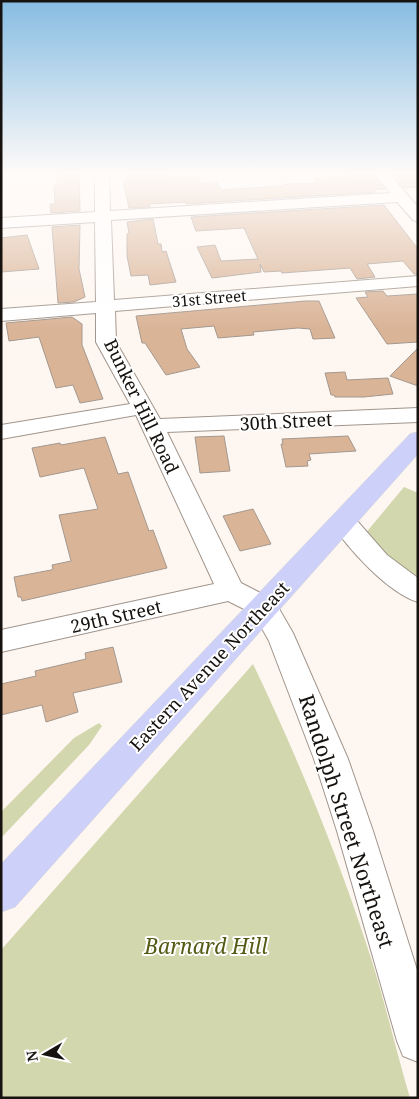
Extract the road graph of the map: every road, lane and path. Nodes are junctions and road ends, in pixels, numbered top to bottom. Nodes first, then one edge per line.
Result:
1 (105, 225) edge
2 (418, 282) edge
3 (104, 306) junction
4 (1, 315) edge
5 (418, 415) edge
6 (148, 417) junction
7 (1, 432) edge
8 (418, 440) edge
9 (343, 521) junction
10 (231, 590) junction
11 (418, 592) edge
12 (264, 607) junction
13 (1, 642) edge
14 (1, 893) edge
15 (418, 1041) edge

1 - 3 street, Bunker Hill Road
2 - 3 street, 31st Street
3 - 4 street, 31st Street
3 - 6 street, Bunker Hill Road
5 - 6 street, 30th Street
6 - 7 street, 30th Street
6 - 10 street, Bunker Hill Road
8 - 9 main road, Eastern Avenue Northeast
9 - 11 street
9 - 12 main road, Eastern Avenue Northeast
10 - 12 street
10 - 13 street, 29th Street
12 - 14 main road, Eastern Avenue Northeast
12 - 15 street, Randolph Street Northeast

